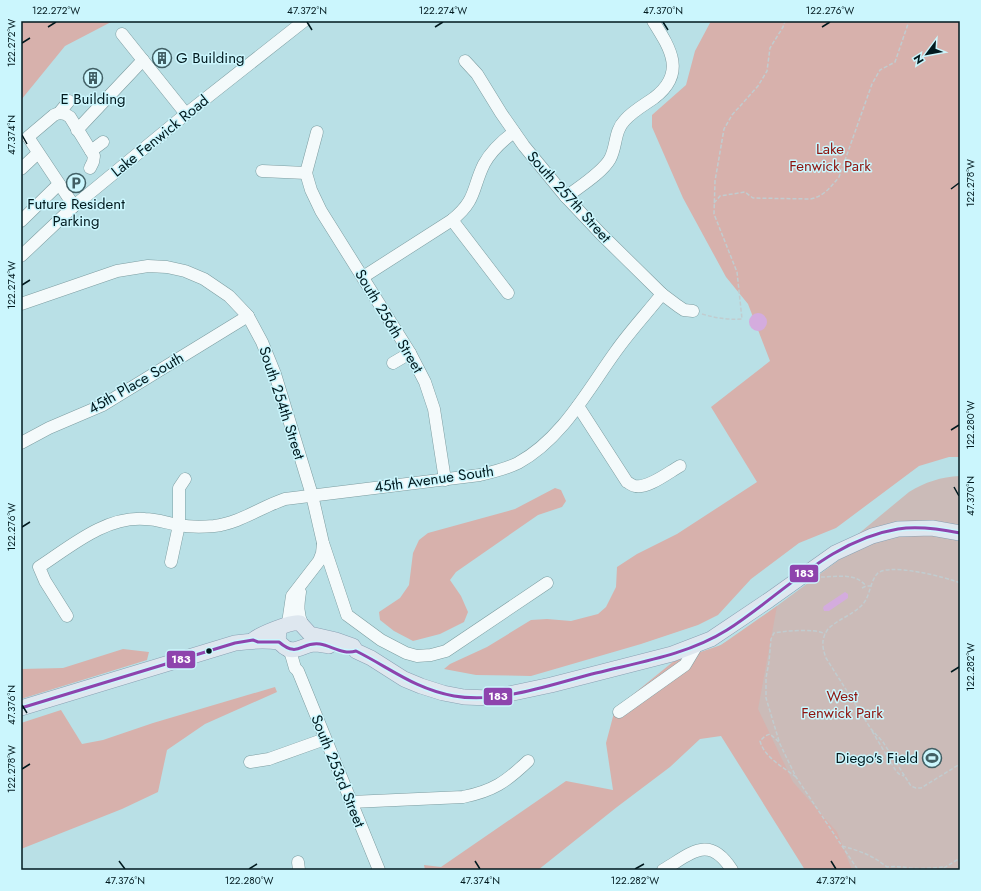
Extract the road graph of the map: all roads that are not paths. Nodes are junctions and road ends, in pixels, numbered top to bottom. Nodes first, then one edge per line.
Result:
1 (304, 21) edge
2 (653, 21) edge
3 (122, 34) dead end
4 (143, 60) junction
5 (466, 61) dead end
6 (69, 101) dead end
7 (59, 113) junction
8 (186, 114) junction
9 (77, 130) junction
10 (317, 132) dead end
11 (514, 132) junction
12 (103, 142) dead end
13 (90, 151) junction
14 (38, 152) junction
15 (90, 168) dead end
16 (21, 169) edge
17 (262, 171) dead end
18 (306, 172) junction
19 (59, 184) junction
20 (566, 197) junction
21 (74, 206) junction
22 (452, 220) junction
23 (21, 221) edge
24 (21, 256) edge
25 (363, 277) junction
26 (508, 294) dead end
27 (662, 294) junction
28 (24, 300) edge
29 (693, 311) road end
30 (248, 316) junction
31 (410, 353) junction
32 (393, 363) dead end
33 (578, 406) junction
34 (21, 443) edge
35 (680, 466) dead end
36 (185, 479) dead end
37 (446, 480) junction
38 (312, 495) junction
39 (179, 525) junction
40 (960, 533) edge
41 (323, 543) junction
42 (171, 562) dead end
43 (547, 583) dead end
44 (300, 587) junction
45 (67, 616) dead end
46 (285, 626) junction
47 (305, 629) junction
48 (253, 640) junction
49 (283, 645) junction
50 (697, 645) junction
51 (304, 647) junction
52 (356, 651) junction
53 (298, 671) junction
54 (21, 708) edge
55 (619, 712) dead end
56 (325, 739) junction
57 (528, 761) dead end
58 (250, 762) dead end
59 (351, 802) junction
60 (379, 870) edge
61 (663, 870) edge
62 (732, 870) edge

1 - 8 street, Lake Fenwick Road
2 - 20 street
3 - 4 street
4 - 8 street
4 - 9 street
5 - 11 street, South 257th Street
6 - 7 street
7 - 9 street
7 - 14 street
8 - 21 street, Lake Fenwick Road
9 - 13 street
10 - 18 street
11 - 20 street, South 257th Street
11 - 22 street
12 - 13 street
13 - 15 street
14 - 16 street
14 - 19 street
17 - 18 street
18 - 25 street, South 256th Street
19 - 21 street
19 - 23 street
20 - 27 street, South 257th Street
21 - 24 street, Lake Fenwick Road
22 - 25 street
22 - 26 street
25 - 31 street, South 256th Street
27 - 29 street, South 257th Street
27 - 33 street, 45th Avenue South
28 - 30 street, South 254th Street
30 - 34 street, 45th Place South
30 - 38 street, South 254th Street
31 - 32 street
31 - 37 street, South 256th Street
33 - 35 street
33 - 37 street, 45th Avenue South
36 - 39 street
37 - 38 street, 45th Avenue South
38 - 39 street, 45th Avenue South
38 - 41 street, South 254th Street
39 - 42 street
39 - 45 street, 45th Avenue South
40 - 50 main road
41 - 43 street, South 254th Street
41 - 44 street
44 - 46 street
44 - 47 street
46 - 47 main road
46 - 48 main road
46 - 49 main road
47 - 51 main road
47 - 52 main road
48 - 49 main road
48 - 54 main road
49 - 51 main road
49 - 53 street, South 253rd Street
50 - 52 main road
50 - 55 street
51 - 52 main road
51 - 53 street
53 - 56 street, South 253rd Street
56 - 58 street
56 - 59 street, South 253rd Street
57 - 59 street
59 - 60 street, South 253rd Street
61 - 62 street

